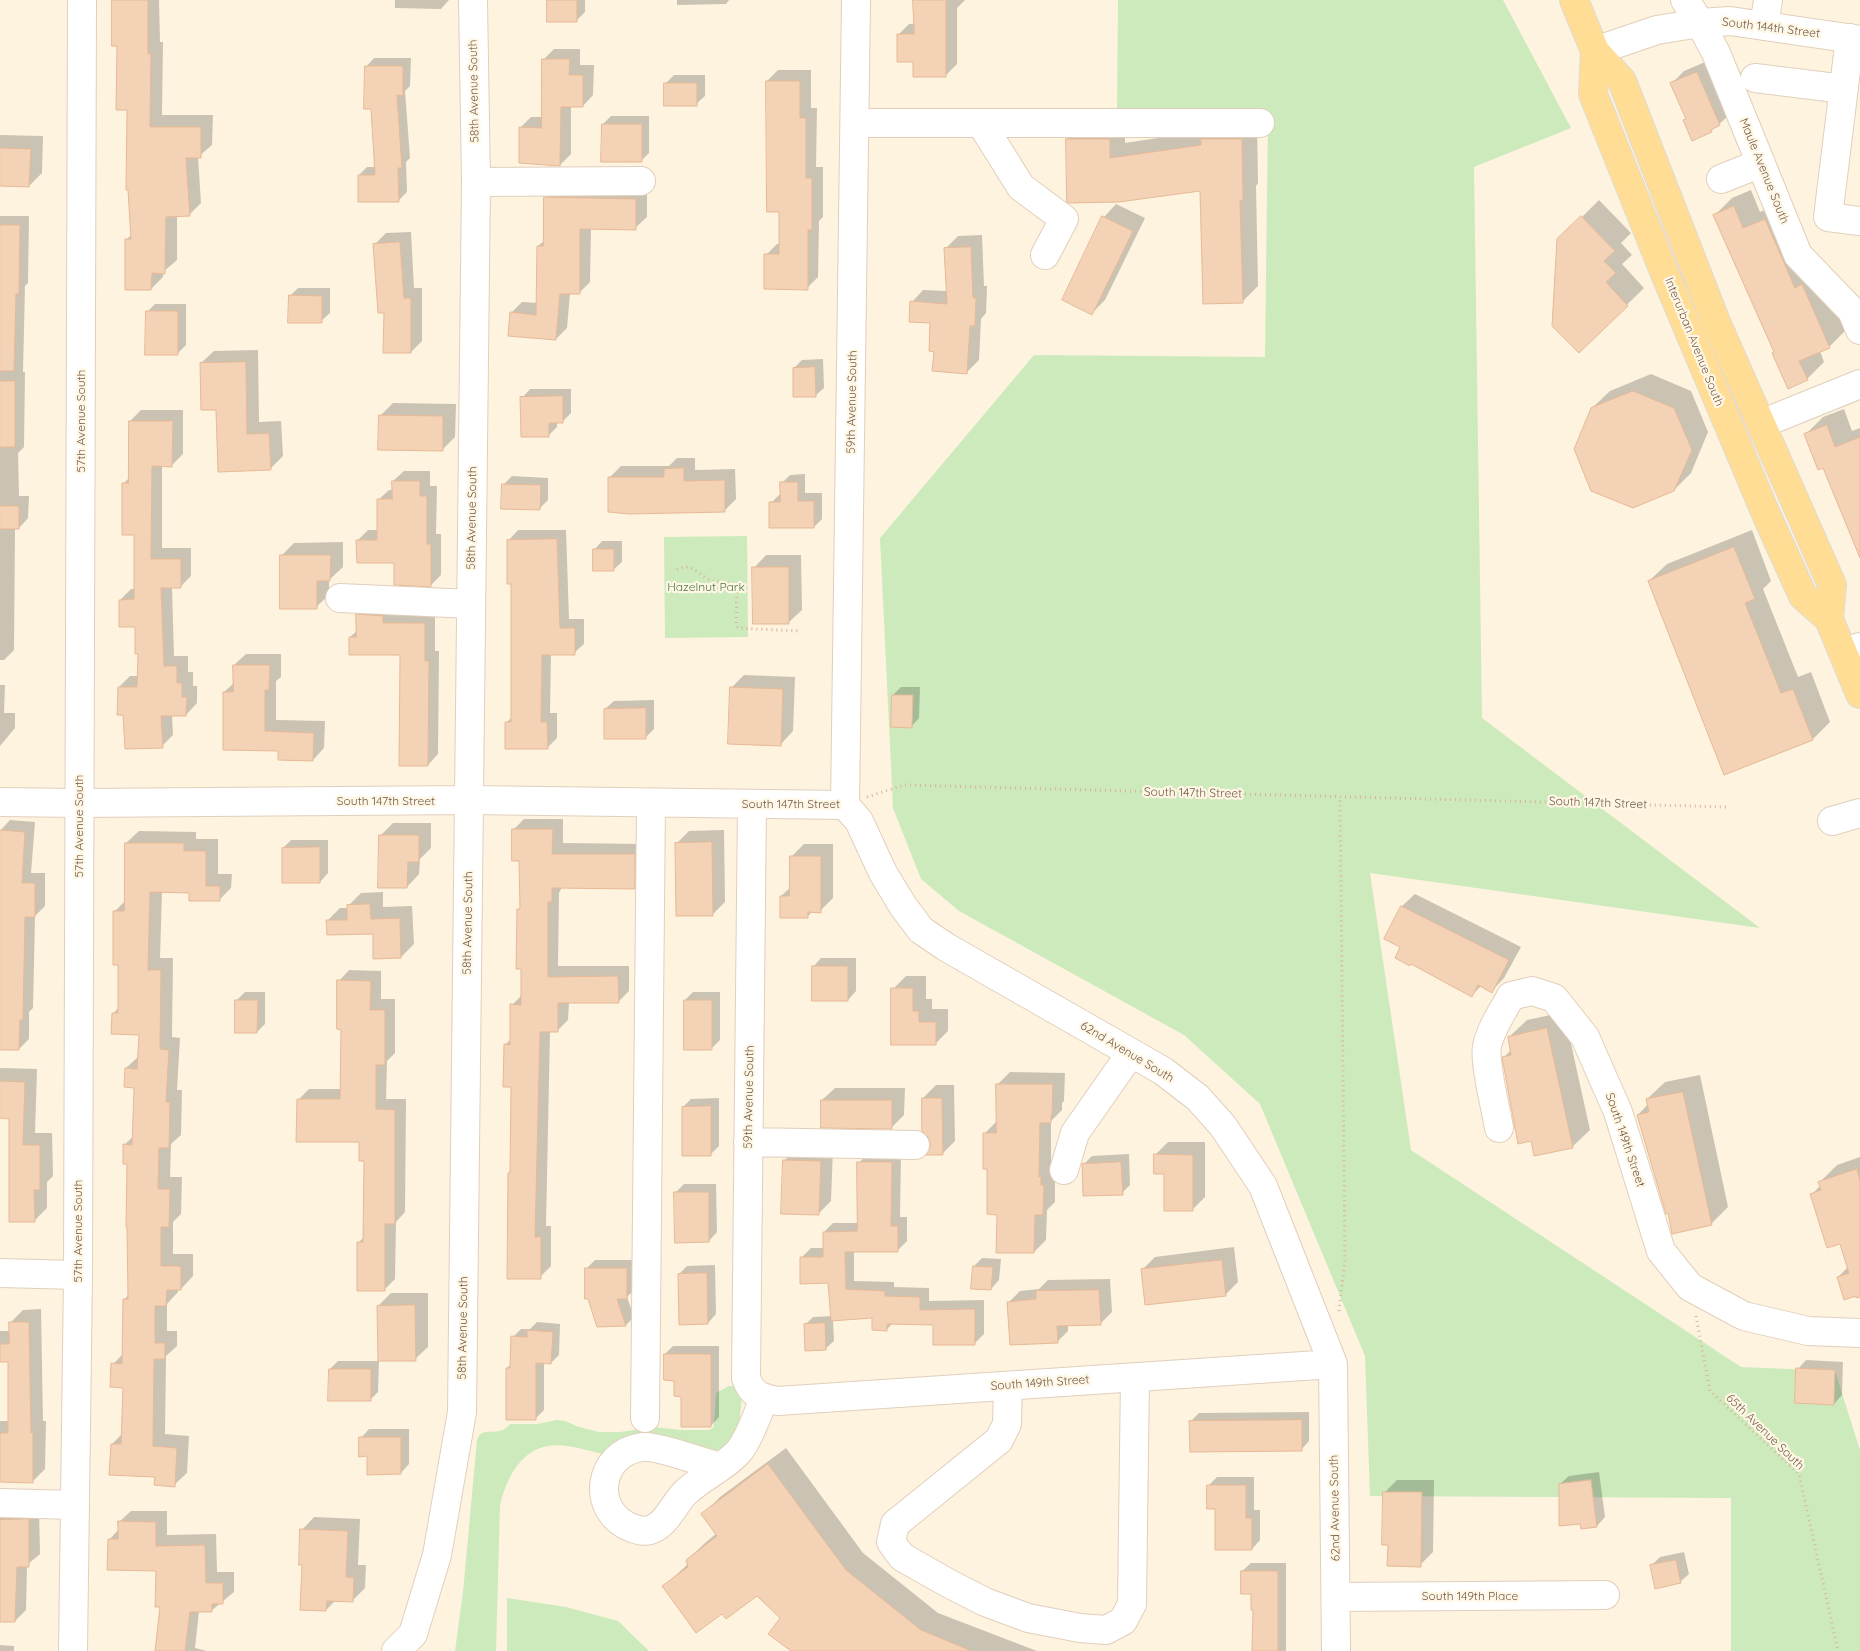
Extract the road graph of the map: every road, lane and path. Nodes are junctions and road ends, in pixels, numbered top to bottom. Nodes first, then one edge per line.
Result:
1 (82, 0) edge
2 (473, 0) edge
3 (856, 0) edge
4 (1574, 0) edge
5 (1685, 0) edge
6 (1766, 13) edge
7 (1700, 23) junction
8 (1855, 39) edge
9 (1595, 51) junction
10 (1755, 78) dead end
11 (1850, 82) edge
12 (855, 123) junction
13 (981, 123) junction
14 (1260, 123) dead end
15 (1760, 163) junction
16 (1721, 179) dead end
17 (641, 180) dead end
18 (476, 182) junction
19 (1860, 221) edge
20 (1045, 255) dead end
21 (1860, 330) edge
22 (1860, 384) edge
23 (1761, 424) junction
24 (677, 570) dead end
25 (340, 598) dead end
26 (471, 604) junction
27 (1829, 619) junction
28 (799, 631) dead end
29 (1852, 650) edge
30 (1860, 694) edge
31 (1340, 797) junction
32 (469, 800) junction
33 (0, 802) edge
34 (79, 803) junction
35 (651, 803) junction
36 (752, 804) junction
37 (845, 805) junction
38 (1728, 807) dead end
39 (1860, 813) edge
40 (1832, 821) dead end
41 (1131, 1053) junction
42 (1499, 1128) dead end
43 (748, 1142) junction
44 (915, 1145) dead end
45 (1064, 1170) dead end
46 (0, 1273) edge
47 (78, 1275) junction
48 (1690, 1287) junction
49 (1338, 1317) dead end
50 (1860, 1333) edge
51 (1333, 1364) junction
52 (1135, 1377) junction
53 (1008, 1386) junction
54 (757, 1394) junction
55 (645, 1418) dead end
56 (719, 1467) dead end
57 (0, 1502) edge
58 (75, 1505) junction
59 (1605, 1595) dead end
60 (1336, 1597) junction
61 (73, 1651) edge
62 (396, 1651) edge
63 (1336, 1651) edge
64 (1838, 1651) edge

1 - 34 street, 57th Avenue South
2 - 18 street, 58th Avenue South
3 - 12 street, 59th Avenue South
4 - 9 main road, Interurban Avenue South
5 - 7 street, Maule Avenue South
6 - 7 street, South 144th Street
6 - 8 street, South 144th Street
7 - 9 street, South 144th Street
7 - 15 street, Maule Avenue South
8 - 11 street
9 - 23 main road, Interurban Avenue South
9 - 27 main road, Interurban Avenue South
10 - 11 street
11 - 19 street
12 - 13 street
12 - 37 street, 59th Avenue South
13 - 14 street
13 - 20 street
15 - 16 street
15 - 21 street, Maule Avenue South
17 - 18 street
18 - 26 street, 58th Avenue South
22 - 23 street
23 - 27 main road, Interurban Avenue South
24 - 28 path
25 - 26 street
26 - 32 street, 58th Avenue South
27 - 29 main road, Interurban Avenue South
29 - 30 main road, Interurban Avenue South
31 - 37 path, South 147th Street
31 - 38 path, South 147th Street
31 - 49 path
32 - 34 street, South 147th Street
32 - 35 street, South 147th Street
32 - 62 street, 58th Avenue South
33 - 34 street, South 147th Street
34 - 47 street, 57th Avenue South
35 - 36 street, South 147th Street
35 - 55 street
36 - 37 street, South 147th Street
36 - 43 street, 59th Avenue South
37 - 41 street, 62nd Avenue South
39 - 40 street
41 - 45 street
41 - 51 street, 62nd Avenue South
42 - 48 street, South 149th Street
43 - 44 street
43 - 54 street, 59th Avenue South
46 - 47 street
47 - 58 street, 57th Avenue South
48 - 50 street, South 149th Street
48 - 64 path, 65th Avenue South
51 - 52 street, South 149th Street
51 - 60 street, 62nd Avenue South
52 - 53 street, South 149th Street
52 - 53 street
53 - 54 street, South 149th Street
54 - 56 street
57 - 58 street
58 - 61 street, 57th Avenue South
59 - 60 street, South 149th Place
60 - 63 street, 62nd Avenue South

